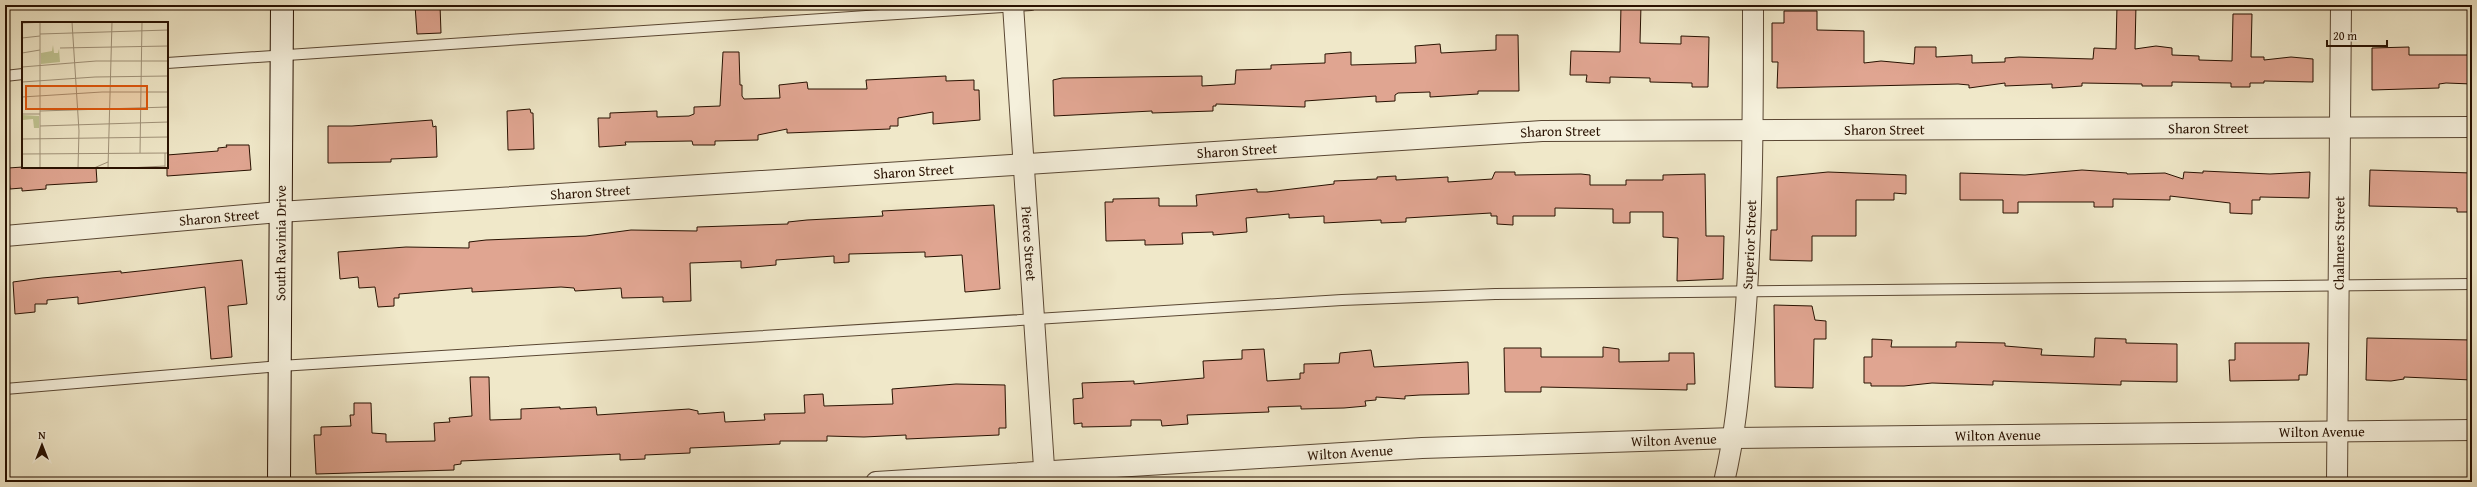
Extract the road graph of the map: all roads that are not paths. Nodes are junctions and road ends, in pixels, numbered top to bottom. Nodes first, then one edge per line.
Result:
1 (282, 5) edge
2 (1019, 5) edge
3 (1753, 5) edge
4 (2341, 5) edge
5 (281, 54) junction
6 (168, 63) edge
7 (22, 74) edge
8 (5, 76) edge
9 (2338, 127) junction
10 (2472, 127) edge
11 (1753, 130) junction
12 (1023, 164) junction
13 (279, 212) junction
14 (5, 236) edge
15 (2472, 284) edge
16 (2339, 286) junction
17 (1748, 291) junction
18 (1033, 319) junction
19 (280, 366) junction
20 (5, 389) edge
21 (2472, 430) edge
22 (2338, 431) junction
23 (1734, 438) junction
24 (1044, 476) edge
25 (279, 482) edge
26 (876, 482) edge
27 (1724, 482) edge
28 (2337, 482) edge

1 - 5 street, South Ravinia Drive
2 - 5 lane
2 - 12 street, Pierce Street
3 - 11 street, Superior Street
4 - 9 street, Chalmers Street
5 - 6 lane
5 - 13 street, South Ravinia Drive
7 - 8 lane
9 - 10 street, Sharon Street
9 - 11 street, Sharon Street
9 - 16 street, Chalmers Street
11 - 12 street, Sharon Street
11 - 17 street, Superior Street
12 - 13 street, Sharon Street
12 - 18 street, Pierce Street
13 - 14 street, Sharon Street
13 - 19 street, South Ravinia Drive
15 - 16 lane
16 - 17 lane
16 - 22 street, Chalmers Street
17 - 18 lane
17 - 23 street, Superior Street
18 - 19 lane
18 - 24 street, Pierce Street
19 - 20 lane
19 - 25 street, South Ravinia Drive
21 - 22 street, Wilton Avenue
22 - 23 street, Wilton Avenue
22 - 28 street, Chalmers Street
23 - 24 street, Wilton Avenue
23 - 27 street, Superior Street
24 - 26 street, Wilton Avenue

